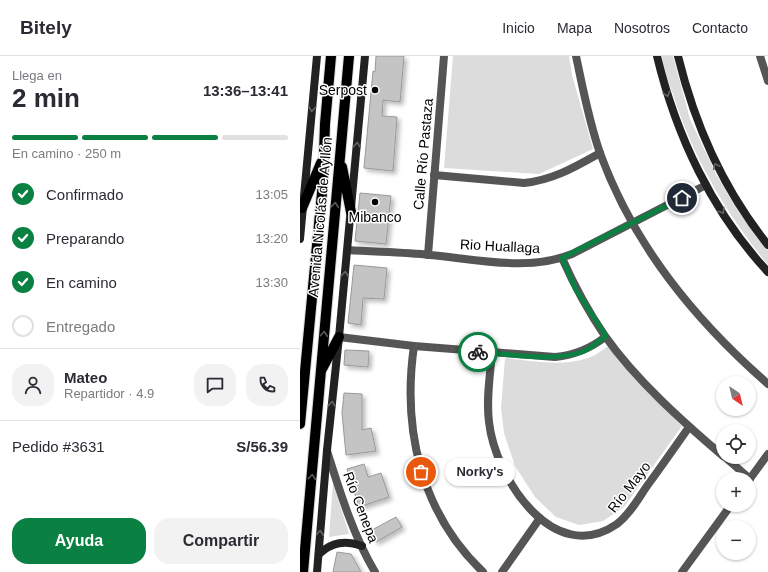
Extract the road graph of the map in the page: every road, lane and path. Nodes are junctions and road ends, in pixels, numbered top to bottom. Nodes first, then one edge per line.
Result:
1 (317, 56) edge
2 (331, 56) edge
3 (349, 56) edge
4 (365, 56) edge
5 (444, 56) edge
6 (576, 56) edge
7 (656, 56) edge
8 (678, 56) edge
9 (760, 56) edge
10 (768, 81) edge
11 (600, 153) junction
12 (324, 156) junction
13 (340, 158) junction
14 (434, 175) junction
15 (303, 179) edge
16 (706, 186) junction
17 (302, 208) junction
18 (351, 212) junction
19 (633, 223) junction
20 (300, 239) edge
21 (768, 245) edge
22 (348, 250) junction
23 (428, 254) junction
24 (562, 258) junction
25 (768, 272) edge
26 (606, 336) junction
27 (339, 337) junction
28 (414, 346) junction
29 (492, 353) junction
30 (300, 360) edge
31 (305, 370) junction
32 (320, 373) junction
33 (768, 384) edge
34 (300, 424) edge
35 (689, 427) junction
36 (716, 449) edge
37 (327, 450) junction
38 (768, 454) edge
39 (733, 464) edge
40 (742, 472) edge
41 (755, 472) edge
42 (727, 512) edge
43 (540, 518) junction
44 (362, 546) junction
45 (319, 554) junction
46 (303, 572) edge
47 (317, 572) edge
48 (376, 572) edge
49 (483, 572) edge
50 (502, 572) edge
51 (682, 572) edge

1 -> 15 street
2 - 12 main road, Avenida Nicolás de Ayllón
3 - 13 main road, Avenida Nicolás de Ayllón
18 -> 4 street
5 - 14 street, Calle Río Pastaza
6 - 11 street
7 -> 16 street
21 -> 8 street
9 - 10 street
11 - 14 street
11 - 19 street
12 - 17 main road
12 - 31 main road, Avenida Nicolás de Ayllón
13 - 18 main road
32 -> 13 main road, Avenida Nicolás de Ayllón
14 - 23 street, Calle Río Pastaza
15 - 17 street
16 - 19 street, Rio Huallaga
16 -> 25 street
17 - 20 street
18 - 22 street
19 - 24 street, Rio Huallaga
19 - 33 street
22 - 23 street, Rio Huallaga
27 -> 22 street
23 - 24 street, Rio Huallaga
24 - 26 street
26 - 29 street
26 - 35 street
27 - 28 street
27 - 32 main road
37 -> 27 street
28 - 29 street
28 - 49 street
29 - 43 street, Río Mayo
30 - 31 main road
31 - 34 main road, Avenida Nicolás de Ayllón
46 -> 32 main road, Avenida Nicolás de Ayllón
35 - 36 street
35 - 43 street, Río Mayo
37 - 44 street, Río Cenepa
45 -> 37 street
38 - 41 street
39 - 40 street
42 - 51 street
43 - 50 street
44 - 45 street
44 - 48 street, Río Cenepa
45 - 47 street

